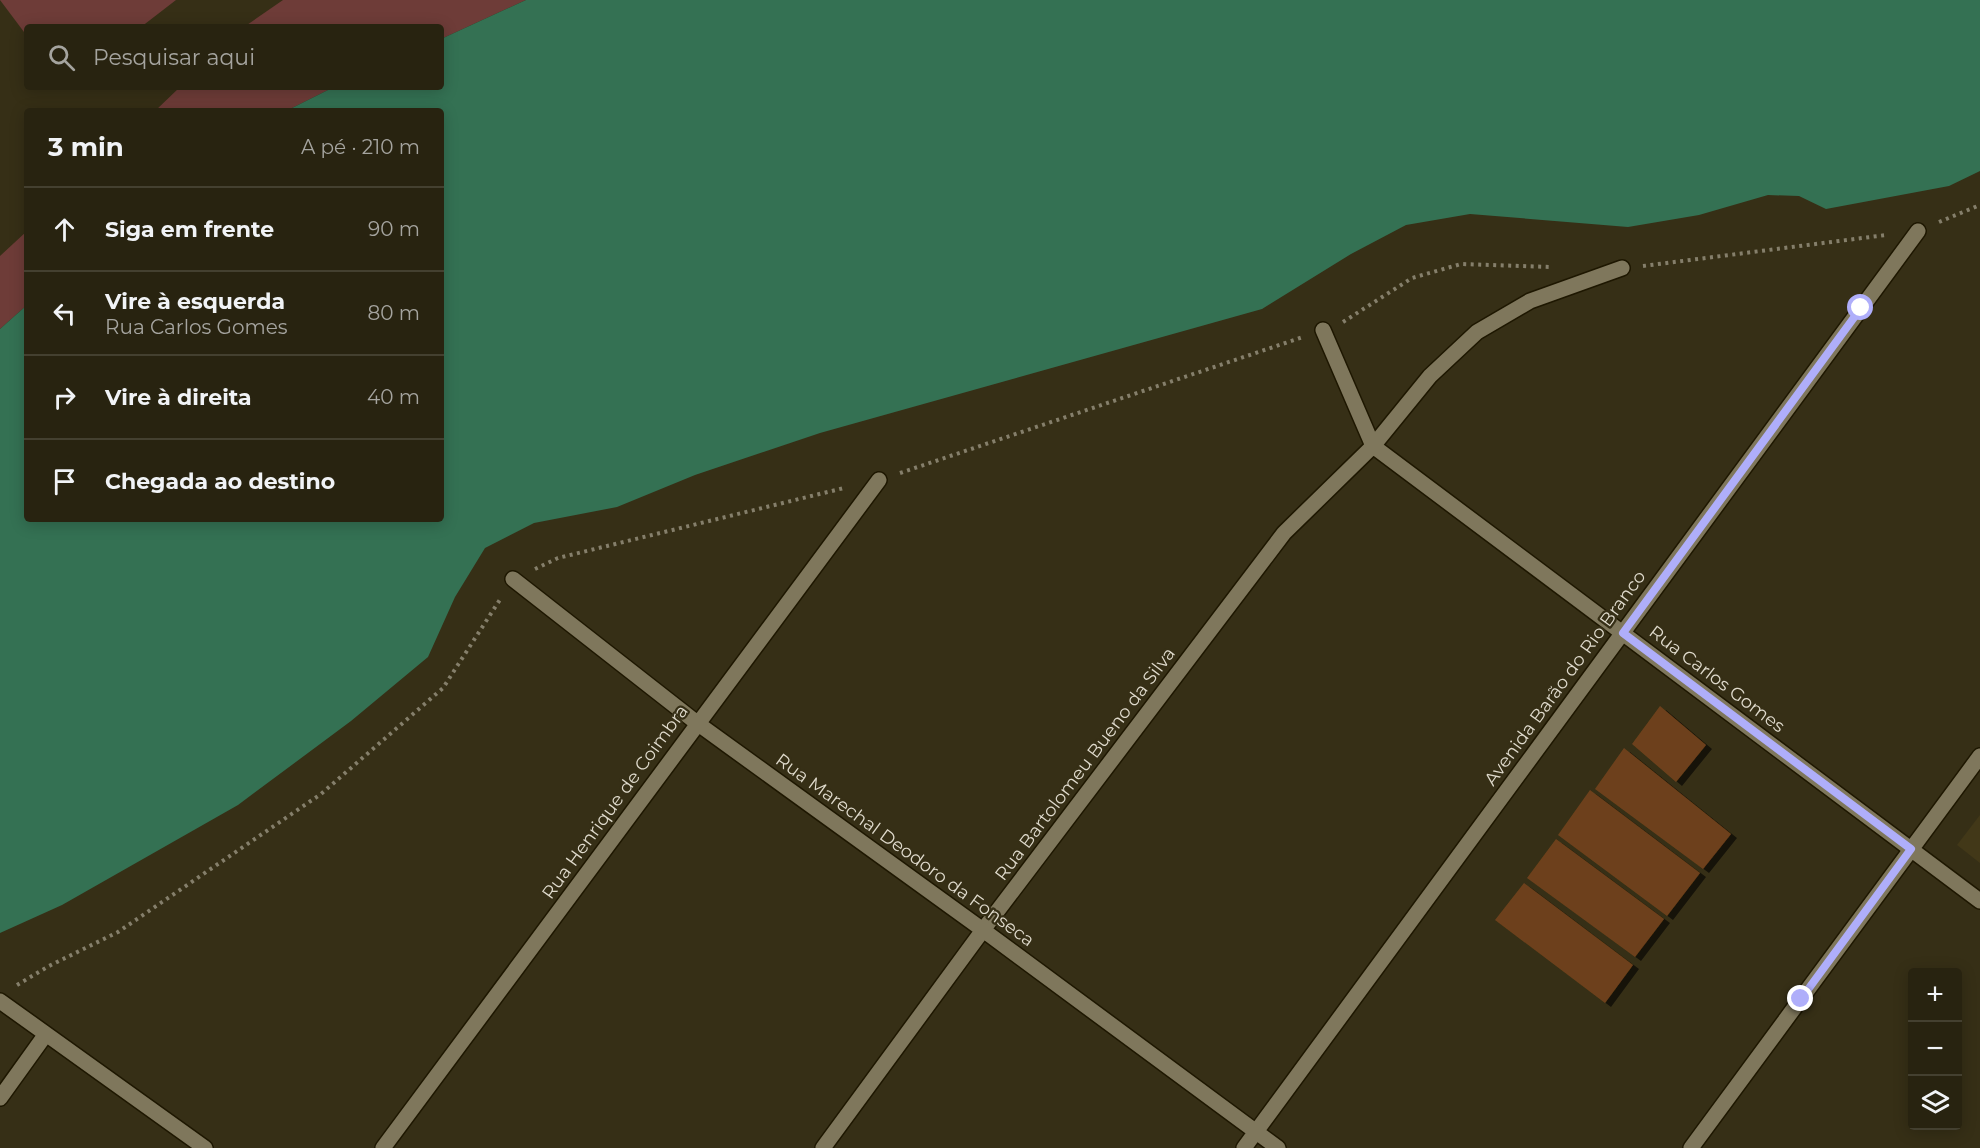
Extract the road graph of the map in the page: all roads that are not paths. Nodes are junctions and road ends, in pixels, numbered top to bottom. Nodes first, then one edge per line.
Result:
1 (1917, 231) road end
2 (1622, 268) road end
3 (1323, 330) road end
4 (1373, 446) junction
5 (879, 480) road end
6 (513, 579) road end
7 (1623, 633) junction
8 (697, 723) junction
9 (1980, 756) edge
10 (1911, 849) junction
11 (1980, 901) edge
12 (983, 930) junction
13 (5, 995) edge
14 (46, 1034) junction
15 (0, 1098) edge
16 (1256, 1132) junction
17 (205, 1148) edge
18 (383, 1148) edge
19 (823, 1148) edge
20 (1244, 1148) edge
21 (1278, 1148) edge
22 (1691, 1148) edge

1 - 7 street, Avenida Barão do Rio Branco
2 - 4 street, Rua Bartolomeu Bueno da Silva
3 - 4 street
4 - 7 street, Rua Carlos Gomes
4 - 12 street, Rua Bartolomeu Bueno da Silva
5 - 8 street, Rua Henrique de Coimbra
6 - 8 street, Rua Marechal Deodoro da Fonseca
7 - 10 street, Rua Carlos Gomes
7 - 16 street, Avenida Barão do Rio Branco
8 - 12 street, Rua Marechal Deodoro da Fonseca
8 - 18 street, Rua Henrique de Coimbra
9 - 10 street
10 - 11 street, Rua Carlos Gomes
10 - 22 street
12 - 16 street, Rua Marechal Deodoro da Fonseca
12 - 19 street, Rua Bartolomeu Bueno da Silva
13 - 14 street
14 - 15 street
14 - 17 street
16 - 20 street, Avenida Barão do Rio Branco
16 - 21 street, Rua Marechal Deodoro da Fonseca

